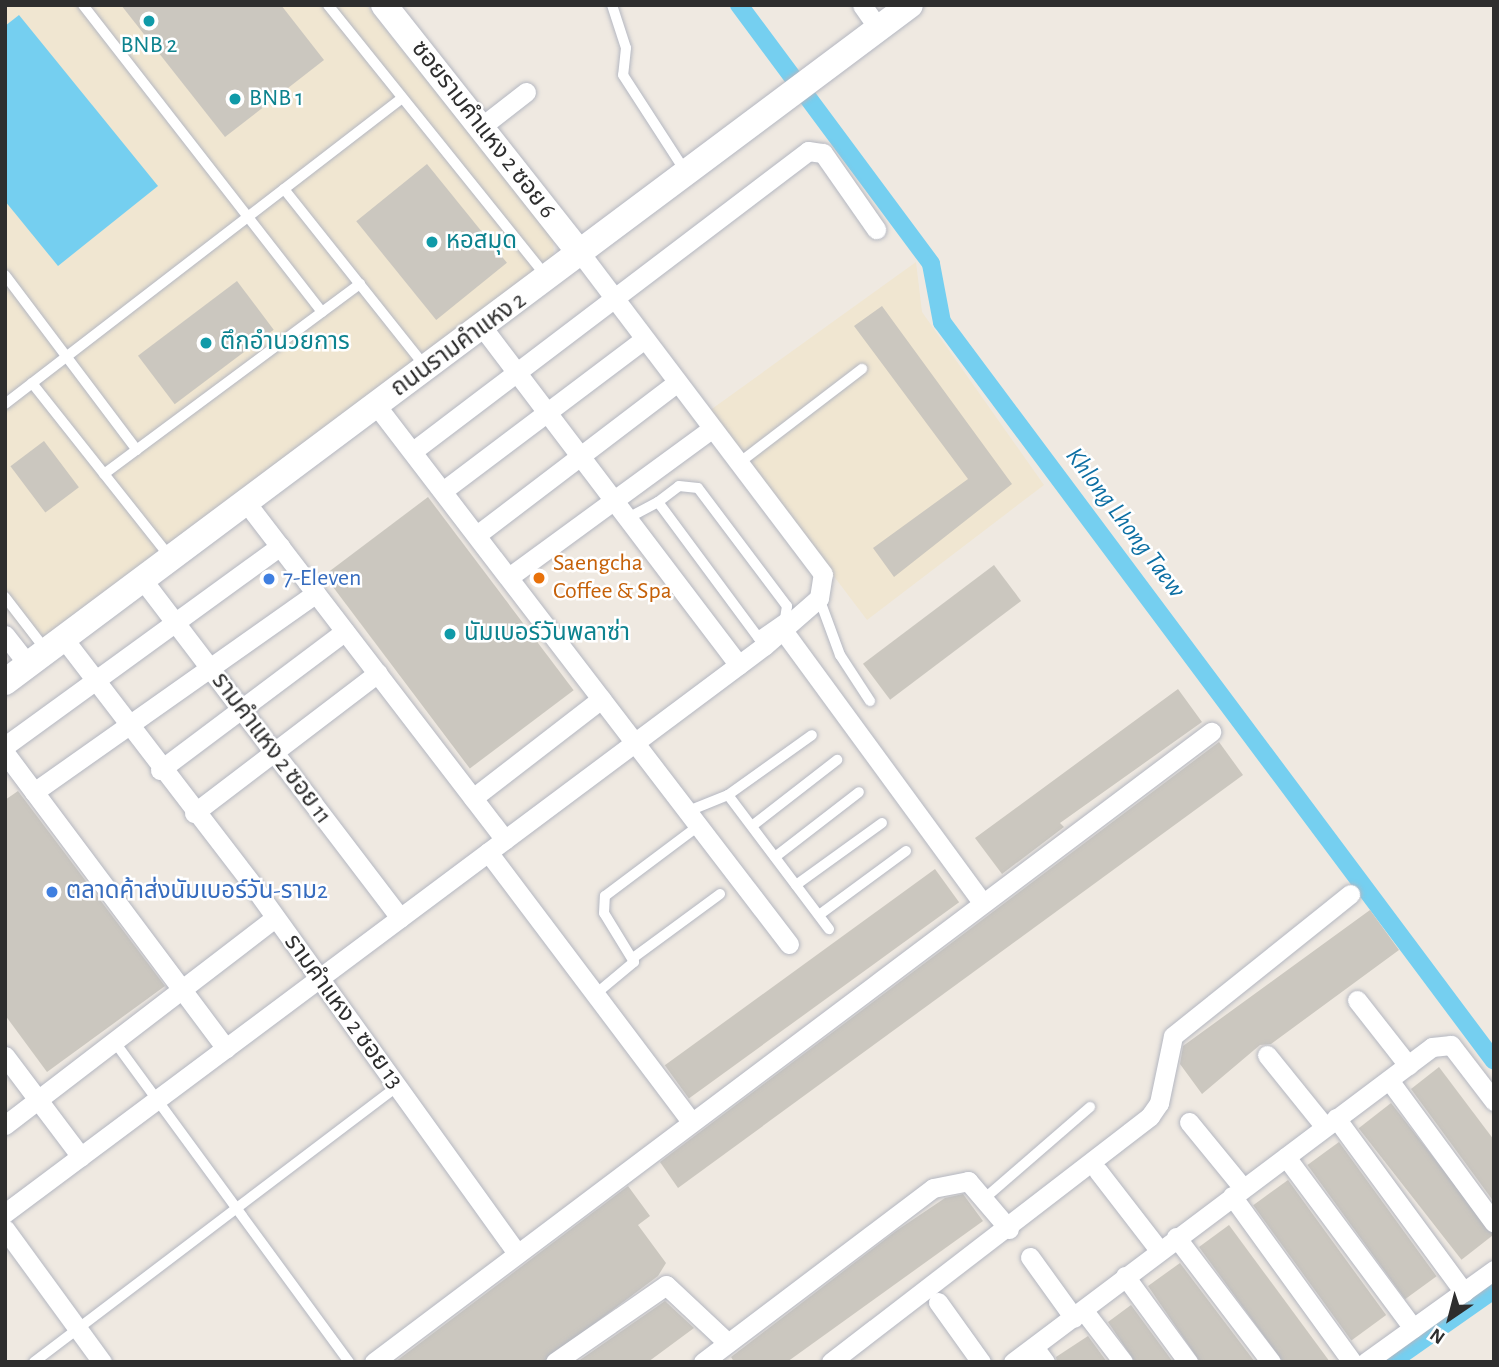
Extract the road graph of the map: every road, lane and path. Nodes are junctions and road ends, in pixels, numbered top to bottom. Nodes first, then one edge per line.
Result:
1 (83, 5) edge
2 (328, 5) edge
3 (384, 5) edge
4 (612, 5) edge
5 (862, 5) edge
6 (910, 5) edge
7 (879, 29) junction
8 (526, 92) dead end
9 (402, 98) junction
10 (481, 127) junction
11 (687, 174) junction
12 (284, 189) junction
13 (250, 215) junction
14 (876, 229) dead end
15 (581, 254) junction
16 (5, 275) edge
17 (545, 275) junction
18 (359, 284) junction
19 (613, 296) junction
20 (322, 312) junction
21 (484, 328) junction
22 (643, 340) junction
23 (66, 357) junction
24 (428, 369) junction
25 (862, 369) dead end
26 (514, 372) junction
27 (32, 383) junction
28 (675, 384) junction
29 (5, 404) edge
30 (376, 405) junction
31 (548, 413) junction
32 (711, 429) junction
33 (137, 450) junction
34 (413, 451) junction
35 (579, 456) junction
36 (739, 463) junction
37 (104, 474) junction
38 (444, 490) junction
39 (614, 500) junction
40 (245, 501) junction
41 (658, 502) junction
42 (628, 518) junction
43 (478, 534) junction
44 (280, 546) junction
45 (172, 559) junction
46 (509, 577) junction
47 (142, 579) junction
48 (316, 593) junction
49 (5, 597) edge
50 (819, 598) junction
51 (175, 624) junction
52 (782, 628) junction
53 (345, 631) junction
54 (5, 635) edge
55 (761, 641) junction
56 (47, 652) junction
57 (739, 665) junction
58 (210, 669) junction
59 (378, 673) junction
60 (5, 682) edge
61 (96, 682) junction
62 (601, 699) junction
63 (870, 701) dead end
64 (240, 709) junction
65 (129, 727) junction
66 (1211, 732) dead end
67 (812, 735) dead end
68 (633, 744) junction
69 (5, 746) edge
70 (271, 752) junction
71 (5, 753) edge
72 (837, 760) dead end
73 (160, 770) junction
74 (34, 792) junction
75 (859, 792) dead end
76 (728, 795) junction
77 (473, 799) junction
78 (194, 813) junction
79 (691, 820) junction
80 (882, 823) dead end
81 (752, 826) junction
82 (505, 840) junction
83 (906, 851) dead end
84 (488, 852) junction
85 (775, 857) junction
86 (796, 885) junction
87 (720, 894) dead end
88 (1350, 894) dead end
89 (982, 902) junction
90 (819, 915) junction
91 (275, 918) junction
92 (400, 918) junction
93 (829, 929) dead end
94 (789, 944) dead end
95 (633, 958) junction
96 (318, 979) junction
97 (182, 989) junction
98 (598, 992) junction
99 (1357, 1000) dead end
100 (114, 1041) junction
101 (226, 1048) junction
102 (1267, 1055) dead end
103 (5, 1056) edge
104 (1408, 1065) junction
105 (1389, 1080) junction
106 (396, 1087) junction
107 (38, 1100) junction
108 (156, 1100) junction
109 (1494, 1101) edge
110 (1090, 1107) dead end
111 (689, 1119) junction
112 (1189, 1122) dead end
113 (1331, 1123) junction
114 (5, 1125) edge
115 (81, 1157) junction
116 (1286, 1157) junction
117 (1098, 1171) dead end
118 (1238, 1192) junction
119 (985, 1198) junction
120 (236, 1208) junction
121 (5, 1213) edge
122 (1494, 1223) edge
123 (5, 1229) edge
124 (1009, 1229) junction
125 (1176, 1237) junction
126 (1159, 1250) junction
127 (517, 1253) junction
128 (1030, 1257) dead end
129 (1494, 1270) edge
130 (1125, 1276) junction
131 (1464, 1292) junction
132 (938, 1302) dead end
133 (1079, 1314) junction
134 (77, 1328) junction
135 (1413, 1328) junction
136 (727, 1342) junction
137 (1040, 1354) edge
138 (34, 1362) edge
139 (102, 1362) edge
140 (349, 1362) edge
141 (374, 1362) edge
142 (555, 1362) edge
143 (703, 1362) edge
144 (831, 1362) edge
145 (981, 1362) edge
146 (1013, 1362) edge
147 (1123, 1362) edge
148 (1188, 1362) edge
149 (1270, 1362) edge
150 (1352, 1362) edge
151 (1366, 1362) edge

1 - 13 lane
2 - 9 lane
3 - 10 main road, ซอยรามคำแหง 2 ซอย 6
4 - 11 lane
5 - 7 street
6 - 7 main road, ถนนรามคำแหง 2
7 - 11 main road, ถนนรามคำแหง 2
8 - 10 street
9 - 12 lane
9 - 17 lane
10 - 15 main road, ซอยรามคำแหง 2 ซอย 6
11 - 15 main road, ถนนรามคำแหง 2
12 - 13 lane
12 - 18 lane
13 - 20 lane
13 - 23 lane
14 - 19 street
15 - 17 main road, ถนนรามคำแหง 2
15 - 19 street
16 - 23 lane
17 - 21 main road, ถนนรามคำแหง 2
18 - 20 lane
18 - 24 lane
19 - 22 street
19 - 26 street
20 - 33 lane
21 - 24 main road, ถนนรามคำแหง 2
21 - 26 street
22 - 28 street
22 - 31 street
23 - 27 lane
23 - 33 lane
24 - 30 main road, ถนนรามคำแหง 2
25 - 36 lane
26 - 31 street
26 - 34 street
27 - 29 lane
27 - 37 lane
28 - 32 street
28 - 35 street
30 - 34 street
30 - 40 main road, ถนนรามคำแหง 2
31 - 35 street
31 - 38 street
32 - 36 street
32 - 39 street
33 - 37 lane
34 - 38 street
35 - 39 street
35 - 43 street
36 - 50 street
37 - 45 lane
38 - 43 street
39 - 42 street
39 - 46 street
40 - 44 street
40 - 45 main road, ถนนรามคำแหง 2
41 - 42 lane
41 - 55 lane
41 - 55 lane
42 - 57 street
43 - 46 street
44 - 48 street
44 - 51 street
45 - 47 main road, ถนนรามคำแหง 2
46 - 62 street
47 - 51 street, รามคำแหง 2 ซอย 11
47 - 56 main road, ถนนรามคำแหง 2
48 - 53 street
48 - 58 street
49 - 56 lane
50 - 52 street
50 - 63 lane
51 - 58 street, รามคำแหง 2 ซอย 11
51 - 61 street
52 - 55 street
52 - 89 street
53 - 59 street
53 - 64 street
54 - 56 street, รามคำแหง 2 ซอย 13
55 - 57 street
56 - 60 main road, ถนนรามคำแหง 2
56 - 61 street, รามคำแหง 2 ซอย 13
57 - 68 street
58 - 64 street, รามคำแหง 2 ซอย 11
58 - 65 street
59 - 70 street
59 - 77 street
61 - 65 street, รามคำแหง 2 ซอย 13
61 - 69 street
62 - 68 street
62 - 77 street
64 - 70 street, รามคำแหง 2 ซอย 11
64 - 73 street
65 - 73 street, รามคำแหง 2 ซอย 13
65 - 74 street
66 - 89 street
67 - 76 lane
68 - 79 street
68 - 82 street
70 - 78 street
70 - 92 street, รามคำแหง 2 ซอย 11
71 - 74 street
72 - 81 lane
73 - 78 street, รามคำแหง 2 ซอย 13
74 - 97 street
75 - 85 lane
76 - 79 lane
76 - 81 lane
77 - 82 street
78 - 91 street, รามคำแหง 2 ซอย 13
79 - 94 street
79 - 95 lane
80 - 86 lane
81 - 85 lane
82 - 84 street
83 - 90 lane
84 - 92 street
84 - 98 street
85 - 86 lane
86 - 90 lane
87 - 95 lane
88 - 124 street
89 - 111 street
90 - 93 lane
91 - 96 street, รามคำแหง 2 ซอย 13
91 - 97 street
92 - 96 street
95 - 98 lane
96 - 101 street
96 - 106 street, รามคำแหง 2 ซอย 13
97 - 100 street
97 - 101 street
98 - 111 street
99 - 104 street
100 - 107 street
100 - 108 lane
101 - 108 street
102 - 113 street
103 - 107 street
104 - 105 street
104 - 109 street
105 - 113 street
105 - 122 street
106 - 120 lane
106 - 127 street, รามคำแหง 2 ซอย 13
107 - 114 street
107 - 115 street
108 - 115 street
108 - 120 lane
110 - 119 lane
111 - 127 street
112 - 118 street
113 - 116 street
113 - 131 street
115 - 121 street
116 - 118 street
116 - 135 street
117 - 126 street
118 - 125 street
118 - 150 street
119 - 124 street
119 - 136 street
120 - 134 lane
120 - 140 lane
123 - 134 street
124 - 144 street
125 - 126 street
125 - 149 street
126 - 130 street
127 - 141 street
128 - 133 street
129 - 131 street
130 - 133 street
130 - 148 street
131 - 135 street
132 - 145 street
133 - 137 street
133 - 147 street
134 - 138 lane
134 - 139 street
135 - 151 street
136 - 142 street
136 - 143 street
137 - 146 street

